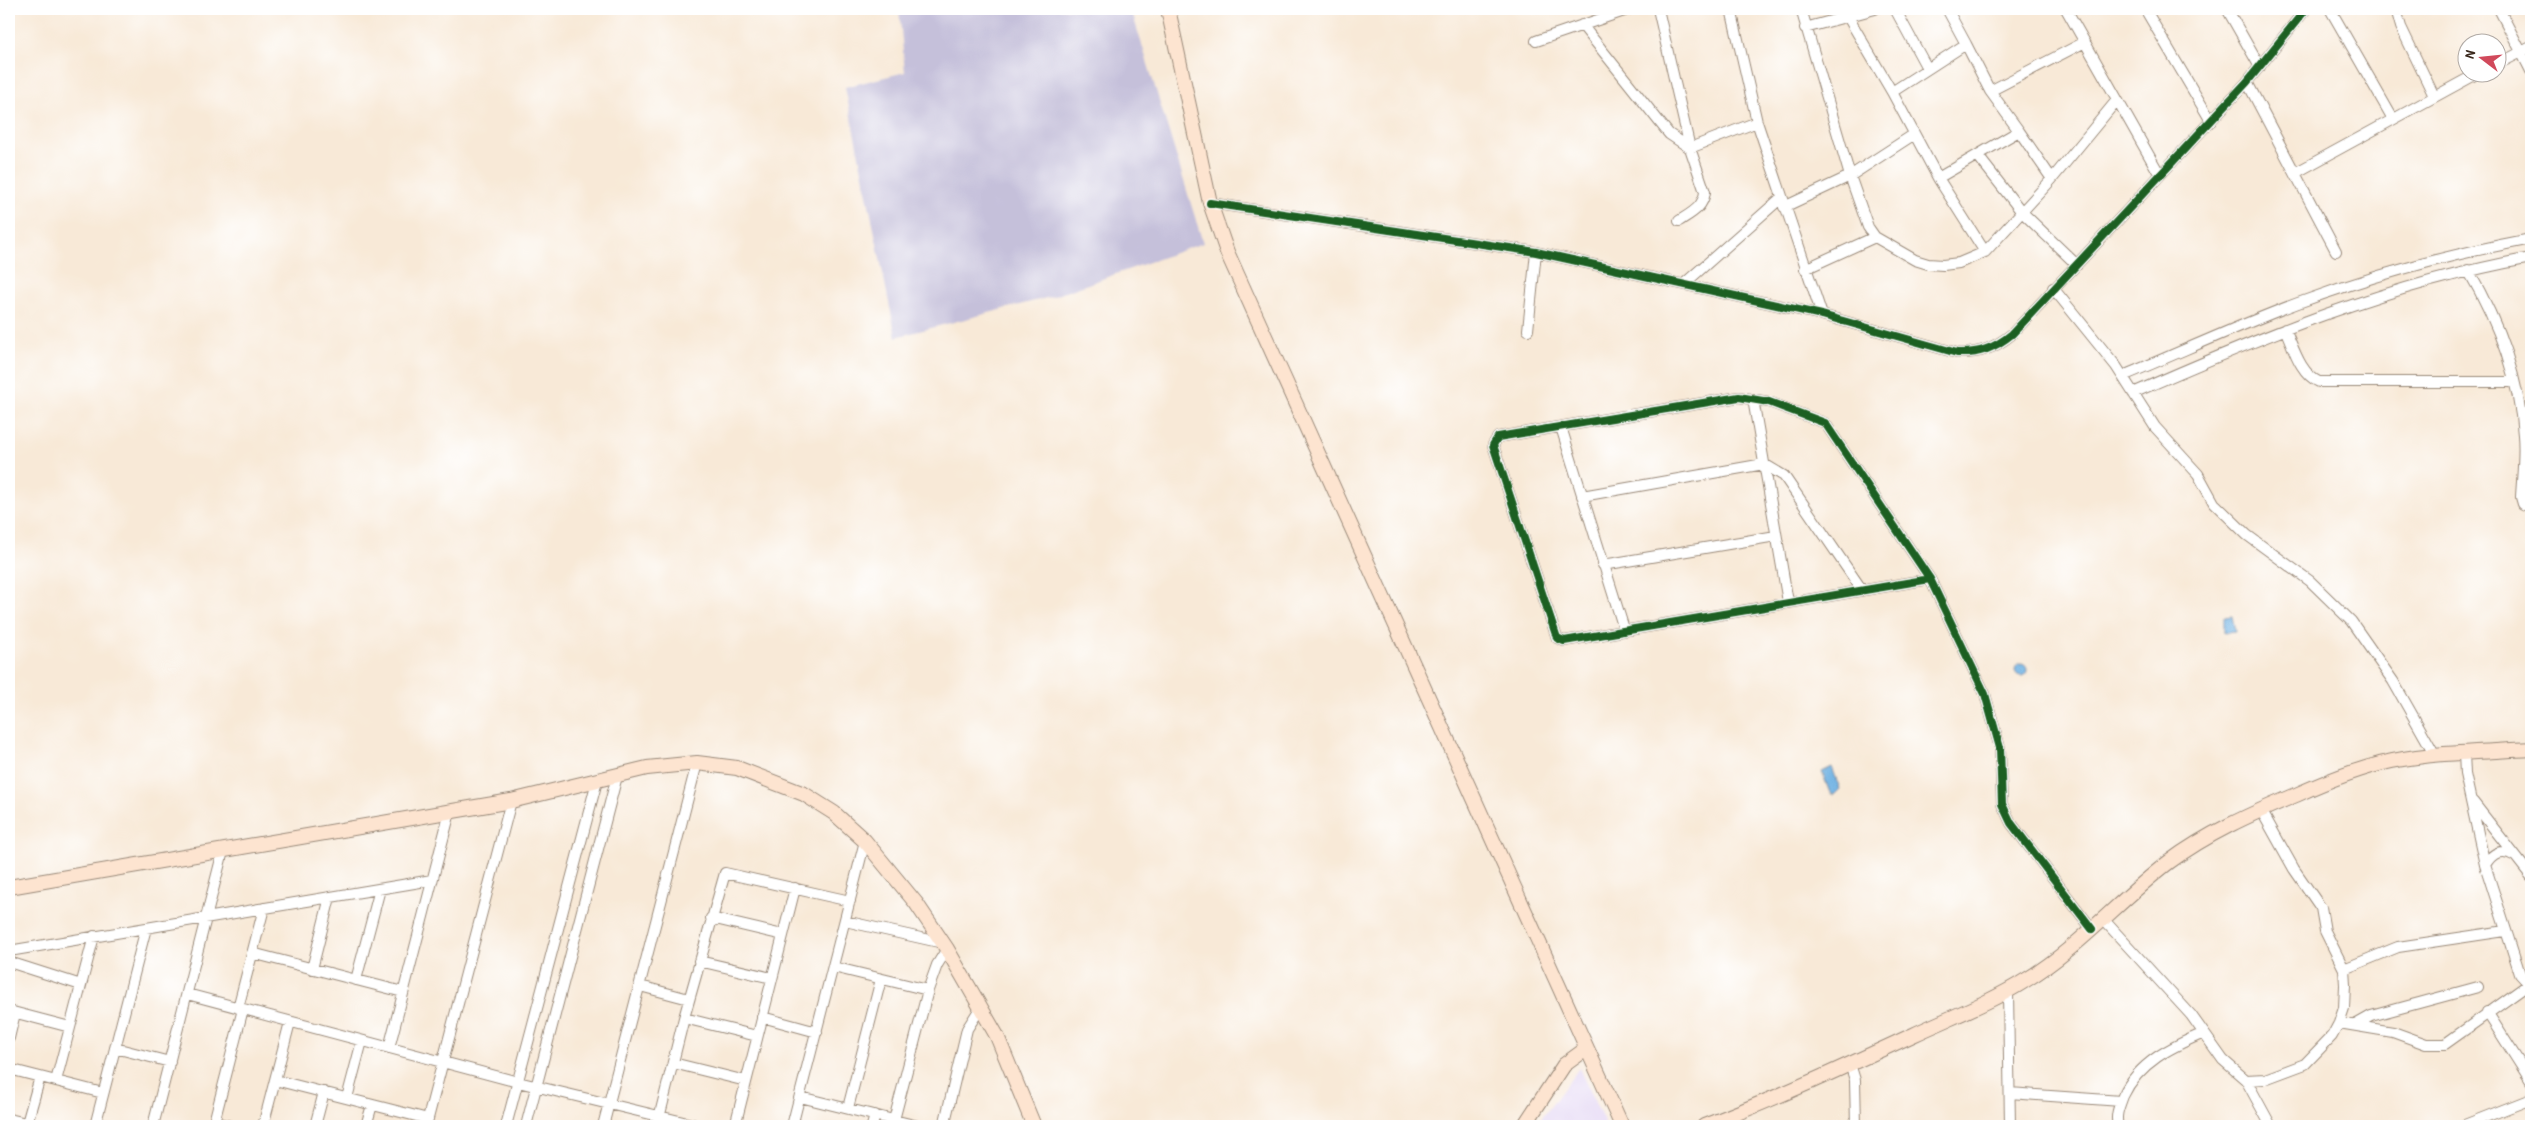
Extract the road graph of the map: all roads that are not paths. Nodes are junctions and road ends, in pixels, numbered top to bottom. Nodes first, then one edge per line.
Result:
1 (1168, 9) edge
2 (1630, 9) edge
3 (1658, 9) edge
4 (1730, 9) edge
5 (1801, 9) edge
6 (1875, 9) edge
7 (1895, 9) edge
8 (1948, 9) edge
9 (2066, 9) edge
10 (2145, 9) edge
11 (2226, 9) edge
12 (2306, 9) edge
13 (2330, 9) edge
14 (2396, 9) edge
15 (2499, 9) edge
16 (1848, 17) junction
17 (1582, 25) junction
18 (1805, 28) junction
19 (1536, 41) dead end
20 (2085, 42) junction
21 (1966, 44) junction
22 (2531, 47) edge
23 (2521, 52) junction
24 (2508, 59) edge
25 (1927, 68) junction
26 (2260, 68) junction
27 (2531, 71) edge
28 (2247, 82) junction
29 (2461, 82) edge
30 (1990, 91) junction
31 (1892, 92) junction
32 (2434, 96) junction
33 (2117, 100) junction
34 (2393, 119) junction
35 (2211, 121) junction
36 (1757, 122) junction
37 (2019, 131) junction
38 (1913, 135) junction
39 (1690, 148) junction
40 (1978, 156) junction
41 (2295, 173) junction
42 (2160, 175) junction
43 (1850, 176) junction
44 (1938, 178) junction
45 (2052, 180) junction
46 (1782, 202) junction
47 (1210, 203) junction
48 (2021, 211) junction
49 (1679, 221) dead end
50 (1875, 238) junction
51 (2531, 239) edge
52 (1536, 252) junction
53 (1985, 252) junction
54 (2336, 252) dead end
55 (2531, 258) edge
56 (2077, 265) junction
57 (1806, 269) junction
58 (2468, 270) junction
59 (1684, 284) junction
60 (2053, 288) junction
61 (1822, 315) junction
62 (2284, 329) junction
63 (1528, 330) dead end
64 (2123, 376) junction
65 (2514, 382) junction
66 (2133, 393) junction
67 (1752, 399) junction
68 (1561, 427) junction
69 (1764, 464) junction
70 (1582, 496) junction
71 (2531, 508) edge
72 (1776, 536) junction
73 (1604, 565) junction
74 (1930, 580) junction
75 (1862, 590) junction
76 (1788, 602) junction
77 (1624, 629) junction
78 (2531, 749) edge
79 (2464, 753) junction
80 (2435, 755) junction
81 (697, 764) junction
82 (617, 776) junction
83 (598, 781) junction
84 (2470, 798) junction
85 (511, 801) junction
86 (2261, 810) junction
87 (450, 812) junction
88 (866, 841) junction
89 (223, 851) junction
90 (2516, 856) junction
91 (2485, 864) junction
92 (2531, 876) edge
93 (432, 880) junction
94 (9, 887) edge
95 (794, 888) junction
96 (380, 889) junction
97 (330, 897) junction
98 (850, 901) junction
99 (264, 908) junction
100 (206, 918) junction
101 (711, 918) junction
102 (2103, 919) junction
103 (845, 921) junction
104 (146, 928) junction
105 (2092, 929) junction
106 (2505, 931) junction
107 (783, 935) junction
108 (94, 936) junction
109 (945, 946) junction
110 (9, 950) edge
111 (252, 953) junction
112 (700, 961) junction
113 (9, 962) edge
114 (833, 967) junction
115 (312, 969) junction
116 (2344, 970) junction
117 (772, 978) junction
118 (881, 979) junction
119 (356, 980) junction
120 (81, 984) junction
121 (2530, 985) edge
122 (640, 986) junction
123 (2478, 987) dead end
124 (928, 990) junction
125 (2008, 991) junction
126 (403, 992) junction
127 (187, 994) junction
128 (689, 998) junction
129 (980, 1007) junction
130 (240, 1008) junction
131 (12, 1012) edge
132 (2487, 1012) junction
133 (762, 1017) junction
134 (684, 1018) junction
135 (290, 1022) junction
136 (2340, 1023) junction
137 (2355, 1025) junction
138 (70, 1027) junction
139 (817, 1032) junction
140 (2204, 1033) junction
141 (757, 1036) junction
142 (9, 1038) edge
143 (362, 1041) junction
144 (115, 1048) junction
145 (389, 1048) junction
146 (1586, 1049) junction
147 (170, 1062) junction
148 (443, 1062) junction
149 (673, 1063) junction
150 (1850, 1064) junction
151 (9, 1069) edge
152 (40, 1077) junction
153 (275, 1080) junction
154 (2246, 1080) junction
155 (56, 1081) junction
156 (746, 1081) junction
157 (2531, 1081) edge
158 (518, 1082) junction
159 (537, 1086) junction
160 (324, 1092) junction
161 (103, 1093) junction
162 (2010, 1093) junction
163 (800, 1097) junction
164 (347, 1098) junction
165 (2531, 1099) edge
166 (2121, 1101) junction
167 (609, 1103) junction
168 (372, 1105) junction
169 (848, 1108) junction
170 (875, 1115) junction
171 (9, 1119) edge
172 (894, 1120) junction
173 (659, 1121) edge
174 (27, 1123) junction
175 (427, 1123) edge
176 (213, 1124) edge
177 (39, 1126) edge
178 (95, 1126) edge
179 (153, 1126) edge
180 (231, 1126) edge
181 (263, 1126) edge
182 (315, 1126) edge
183 (366, 1126) edge
184 (506, 1126) edge
185 (526, 1126) edge
186 (603, 1126) edge
187 (700, 1126) edge
188 (734, 1126) edge
189 (792, 1126) edge
190 (872, 1126) edge
191 (918, 1126) edge
192 (944, 1126) edge
193 (1034, 1126) edge
194 (1524, 1126) edge
195 (1622, 1126) edge
196 (1704, 1126) edge
197 (1856, 1126) edge
198 (2010, 1126) edge
199 (2118, 1126) edge
200 (2272, 1126) edge
201 (2462, 1126) edge

1 - 47 main road
2 - 17 street
3 - 39 street
4 - 36 street
5 - 18 street
6 - 16 street
7 - 25 street
8 - 21 street
9 - 20 street
10 - 35 street
11 - 26 street
12 - 26 street
13 - 34 street
14 - 32 street
15 - 23 street
16 - 18 street
16 - 31 street
17 - 19 street
17 - 39 street
18 - 43 street
20 - 30 street
20 - 33 street
21 - 25 street
21 - 30 street
22 - 23 street
23 - 24 street
23 - 27 street
25 - 31 street
26 - 28 street
28 - 35 street
28 - 41 street
29 - 32 street
30 - 37 street
31 - 38 street
32 - 34 street
33 - 42 street
33 - 45 street
34 - 41 street
35 - 42 street
36 - 39 street
36 - 46 street
37 - 40 street
37 - 45 street
38 - 43 street
38 - 44 street
39 - 49 street
40 - 44 street
40 - 48 street
41 - 54 street
42 - 56 street
43 - 46 street
43 - 50 street
44 - 53 street
45 - 48 street
46 - 57 street
46 - 59 street
47 - 52 street
47 - 146 main road
48 - 53 street
48 - 56 street
50 - 53 street
50 - 57 street
51 - 64 street
52 - 59 street
52 - 63 street
55 - 58 street
56 - 60 street
57 - 61 street
58 - 62 street
58 - 65 street
59 - 61 street
60 - 61 street
60 - 64 street
62 - 65 street
62 - 66 street
64 - 66 street
65 - 71 street
66 - 80 street
67 - 68 street
67 - 69 street
67 - 74 street
68 - 70 street
68 - 77 street
69 - 70 street
69 - 72 street
69 - 75 street
70 - 73 street
72 - 73 street
72 - 76 street
73 - 77 street
74 - 75 street
74 - 105 street
75 - 76 street
76 - 77 street
78 - 79 main road
79 - 80 main road
79 - 84 street
80 - 86 main road
81 - 82 main road
81 - 88 main road
81 - 122 street
82 - 83 main road
82 - 159 street
83 - 85 main road
83 - 158 street
84 - 90 street
84 - 91 street
85 - 87 main road
85 - 148 street
86 - 102 main road
86 - 116 street
87 - 89 main road
87 - 93 street
88 - 98 street
88 - 109 main road
89 - 94 main road
89 - 100 street
90 - 91 street
90 - 92 street
91 - 106 street
93 - 96 street
93 - 126 street
95 - 98 street
95 - 101 street
95 - 107 street
96 - 97 street
96 - 119 street
97 - 99 street
97 - 115 street
98 - 103 street
99 - 100 street
99 - 111 street
100 - 104 street
100 - 127 street
101 - 107 street
101 - 112 street
102 - 105 main road
102 - 140 street
103 - 109 street
103 - 114 street
104 - 108 street
104 - 144 street
105 - 125 main road
106 - 116 street
106 - 121 street
107 - 117 street
108 - 110 street
108 - 120 street
109 - 124 street
109 - 129 main road
111 - 115 street
111 - 130 street
112 - 117 street
112 - 128 street
113 - 120 street
114 - 118 street
114 - 139 street
115 - 119 street
116 - 136 street
117 - 133 street
118 - 124 street
118 - 169 street
119 - 126 street
120 - 138 street
121 - 132 street
122 - 128 street
122 - 167 street
123 - 137 street
124 - 172 street
125 - 150 main road
125 - 162 street
126 - 145 street
127 - 130 street
127 - 147 street
128 - 134 street
129 - 192 street
129 - 193 main road
130 - 135 street
130 - 176 street
131 - 138 street
131 - 142 street
132 - 137 street
132 - 157 street
133 - 139 street
133 - 141 street
134 - 141 street
134 - 149 street
135 - 143 street
135 - 153 street
136 - 137 street
136 - 154 street
138 - 155 street
139 - 163 street
140 - 154 street
140 - 166 street
141 - 156 street
143 - 145 street
143 - 164 street
144 - 147 street
144 - 161 street
145 - 148 street
146 - 194 main road
146 - 195 main road
147 - 179 street
148 - 158 street
148 - 175 street
149 - 156 street
149 - 173 street
150 - 196 main road
150 - 197 street
151 - 152 street
152 - 155 street
152 - 174 street
153 - 160 street
153 - 181 street
154 - 200 street
155 - 161 street
156 - 188 street
158 - 159 street
158 - 184 street
159 - 167 street
159 - 185 street
160 - 164 street
160 - 182 street
161 - 178 street
162 - 166 street
162 - 198 street
163 - 169 street
163 - 189 street
164 - 168 street
165 - 201 street
166 - 199 street
167 - 173 street
167 - 186 street
168 - 175 street
168 - 183 street
169 - 170 street
170 - 172 street
170 - 190 street
171 - 174 street
172 - 191 street
173 - 187 street
174 - 177 street
176 - 180 street

